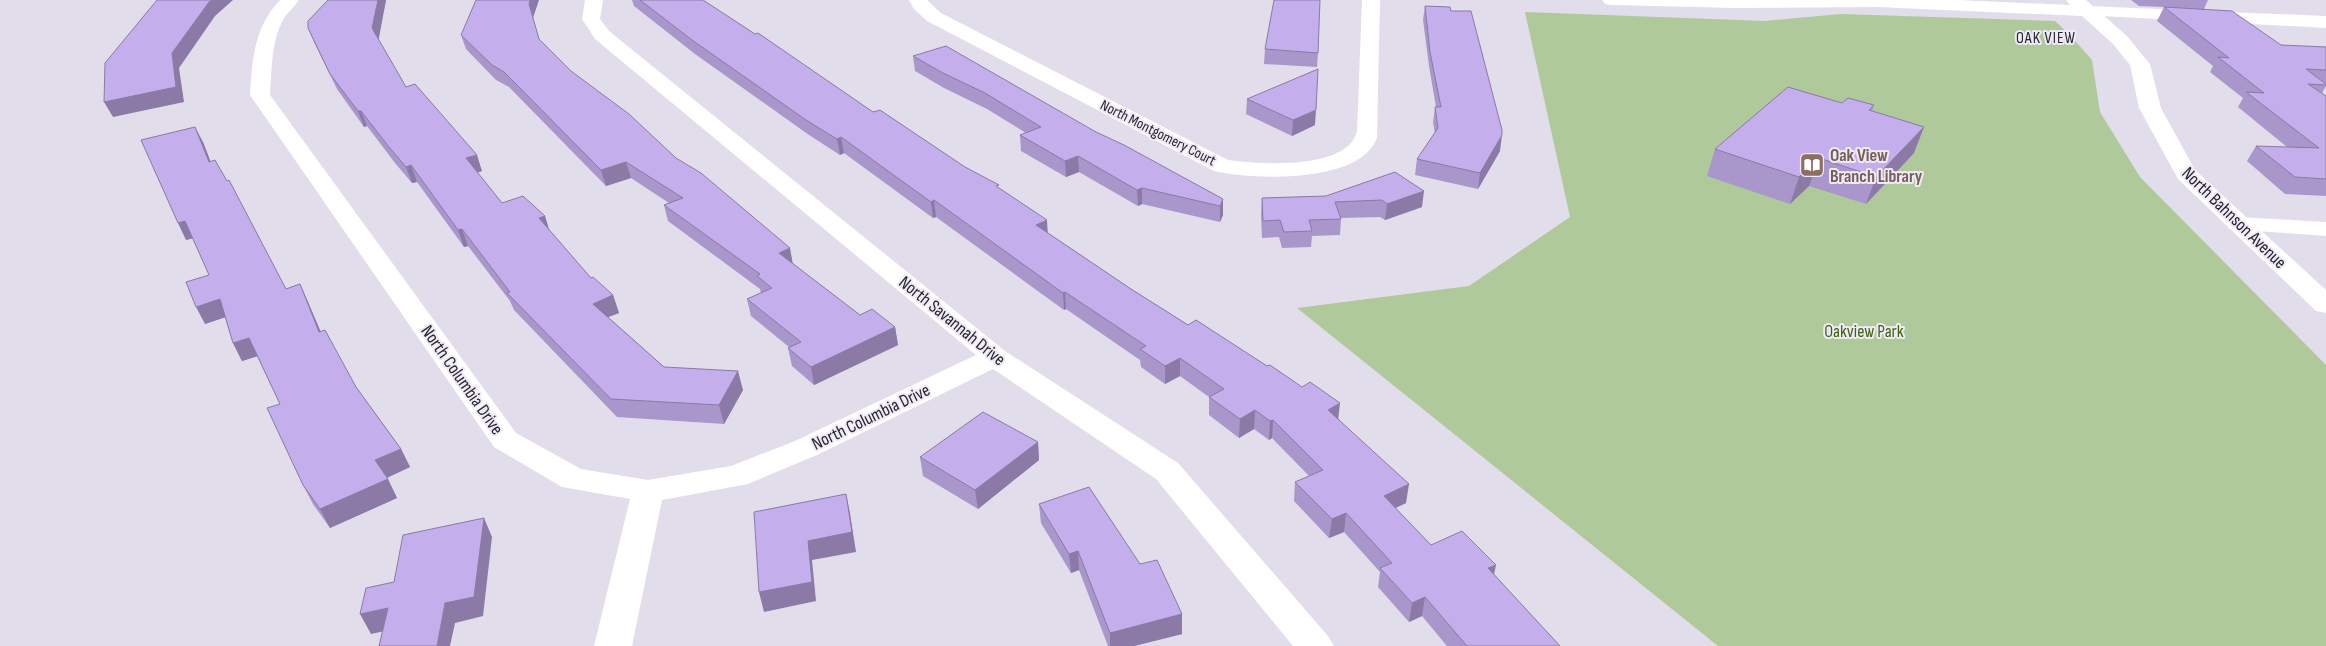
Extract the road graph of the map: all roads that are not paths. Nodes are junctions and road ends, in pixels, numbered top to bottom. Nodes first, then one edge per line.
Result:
1 (290, 0) edge
2 (594, 0) edge
3 (918, 0) edge
4 (1371, 0) edge
5 (1611, 0) edge
6 (2081, 5) edge
7 (2326, 22) edge
8 (2238, 224) junction
9 (2326, 229) edge
10 (2326, 305) edge
11 (995, 357) junction
12 (648, 491) junction
13 (613, 646) edge
14 (1315, 646) edge

1 - 12 street, North Columbia Drive
2 - 11 street, North Savannah Drive
3 - 4 street, North Montgomery Court
5 - 6 street
6 - 7 street
6 - 8 street, North Bahnson Avenue
8 - 9 street
8 - 10 street, North Bahnson Avenue
11 - 12 street, North Columbia Drive
11 - 14 street, North Savannah Drive
12 - 13 street

